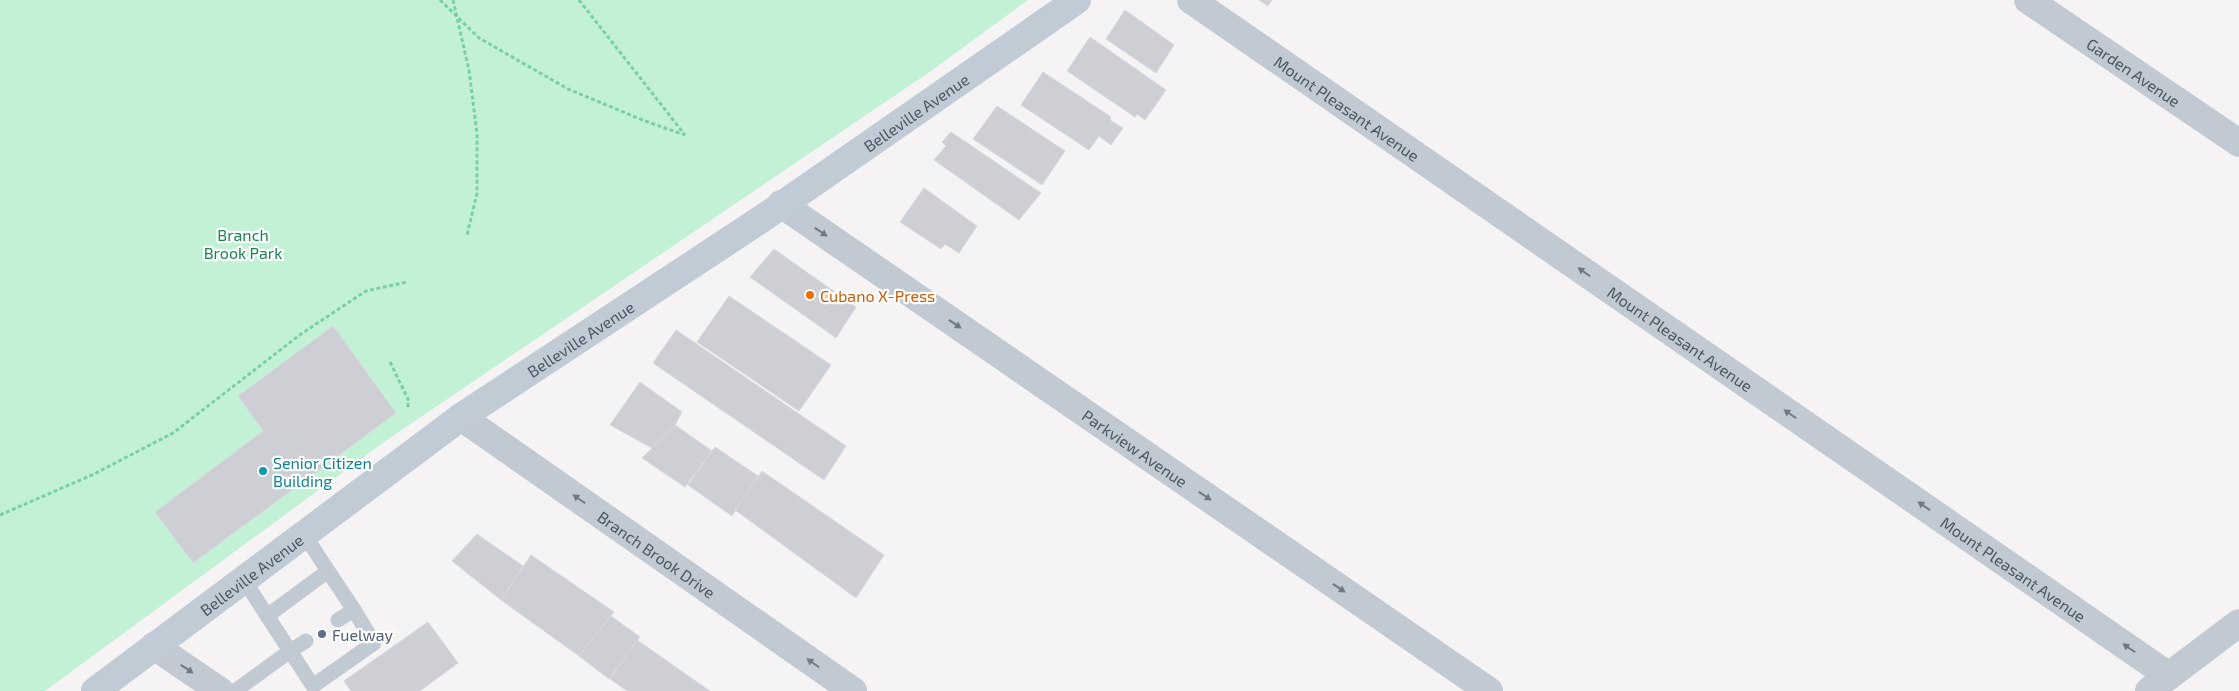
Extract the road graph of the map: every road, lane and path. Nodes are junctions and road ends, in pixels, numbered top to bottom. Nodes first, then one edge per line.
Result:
1 (440, 0) edge
2 (453, 0) edge
3 (579, 0) edge
4 (1077, 0) edge
5 (1191, 0) edge
6 (2028, 0) edge
7 (456, 16) junction
8 (2239, 143) edge
9 (781, 204) junction
10 (467, 235) dead end
11 (407, 282) dead end
12 (390, 362) dead end
13 (408, 410) dead end
14 (461, 417) junction
15 (0, 515) edge
16 (304, 534) junction
17 (328, 571) junction
18 (244, 580) junction
19 (354, 610) junction
20 (267, 616) junction
21 (338, 620) dead end
22 (2239, 623) edge
23 (306, 641) dead end
24 (154, 646) junction
25 (290, 651) junction
26 (2159, 683) edge
27 (94, 691) edge
28 (220, 691) edge
29 (235, 691) edge
30 (853, 691) edge
31 (1489, 691) edge

1 - 7 path
2 - 7 path
3 - 7 path
4 - 9 main road, Belleville Avenue
26 -> 5 street, Mount Pleasant Avenue
6 - 8 street, Garden Avenue
7 - 10 path
9 - 14 main road, Belleville Avenue
9 -> 31 street, Parkview Avenue
11 - 15 path
12 - 13 path
14 - 16 main road, Belleville Avenue
30 -> 14 street, Branch Brook Drive
16 - 17 lane
16 - 18 main road, Belleville Avenue
17 - 19 lane
17 - 20 lane
18 - 20 lane
18 - 24 main road, Belleville Avenue
19 - 21 lane
19 - 25 lane
20 - 25 lane
22 - 26 street
23 - 25 lane
24 - 27 main road, Belleville Avenue
24 -> 28 street
25 - 29 lane

